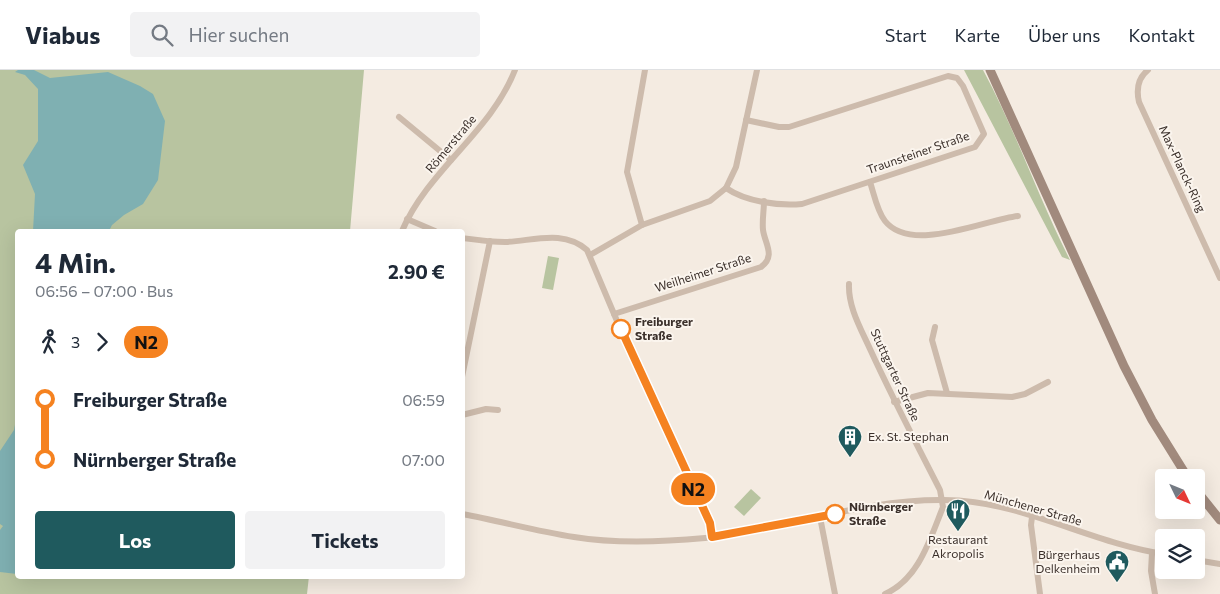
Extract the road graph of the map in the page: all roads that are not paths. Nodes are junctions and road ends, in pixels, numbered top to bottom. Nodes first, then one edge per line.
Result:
1 (515, 70) edge
2 (645, 70) edge
3 (757, 70) edge
4 (990, 70) edge
5 (1148, 70) edge
6 (399, 117) dead end
7 (746, 120) junction
8 (451, 160) junction
9 (870, 182) junction
10 (726, 188) junction
11 (764, 201) junction
12 (1018, 216) dead end
13 (407, 219) junction
14 (642, 225) junction
15 (403, 229) edge
16 (430, 229) edge
17 (465, 238) edge
18 (490, 241) junction
19 (590, 255) junction
20 (1220, 278) edge
21 (849, 284) dead end
22 (614, 314) junction
23 (935, 327) dead end
24 (465, 362) edge
25 (1048, 382) dead end
26 (947, 393) junction
27 (894, 402) junction
28 (498, 410) dead end
29 (465, 414) edge
30 (1182, 469) edge
31 (943, 500) junction
32 (1205, 501) edge
33 (465, 515) edge
34 (820, 517) junction
35 (1032, 517) junction
36 (1220, 520) edge
37 (712, 537) junction
38 (1152, 553) junction
39 (1155, 553) edge
40 (1205, 562) edge
41 (1220, 564) edge
42 (835, 594) edge
43 (885, 594) edge
44 (1040, 594) edge
45 (1155, 594) edge

1 - 8 street, Römerstraße
2 - 14 street
3 - 7 street
4 - 30 main road
5 - 20 street, Max-Planck-Ring
6 - 8 street
7 - 9 street, Traunsteiner Straße
7 - 10 street
8 - 13 street, Römerstraße
9 - 11 street, Traunsteiner Straße
9 - 12 street
10 - 11 street, Traunsteiner Straße
10 - 14 street
11 - 22 street, Weilheimer Straße
13 - 15 street, Römerstraße
13 - 16 street
14 - 19 street
17 - 18 street
18 - 19 street
18 - 24 street
19 - 22 street
21 - 27 street, Stuttgarter Straße
22 - 37 street
23 - 26 street
25 - 26 street
26 - 27 street
27 - 31 street, Stuttgarter Straße
28 - 29 street
31 - 34 street, Münchener Straße
31 - 35 street, Münchener Straße
31 - 43 street
32 - 36 main road
33 - 37 street, Münchener Straße
34 - 37 street, Münchener Straße
34 - 42 street
35 - 38 street, Münchener Straße
35 - 44 street
38 - 39 street, Münchener Straße
38 - 45 street
40 - 41 street

